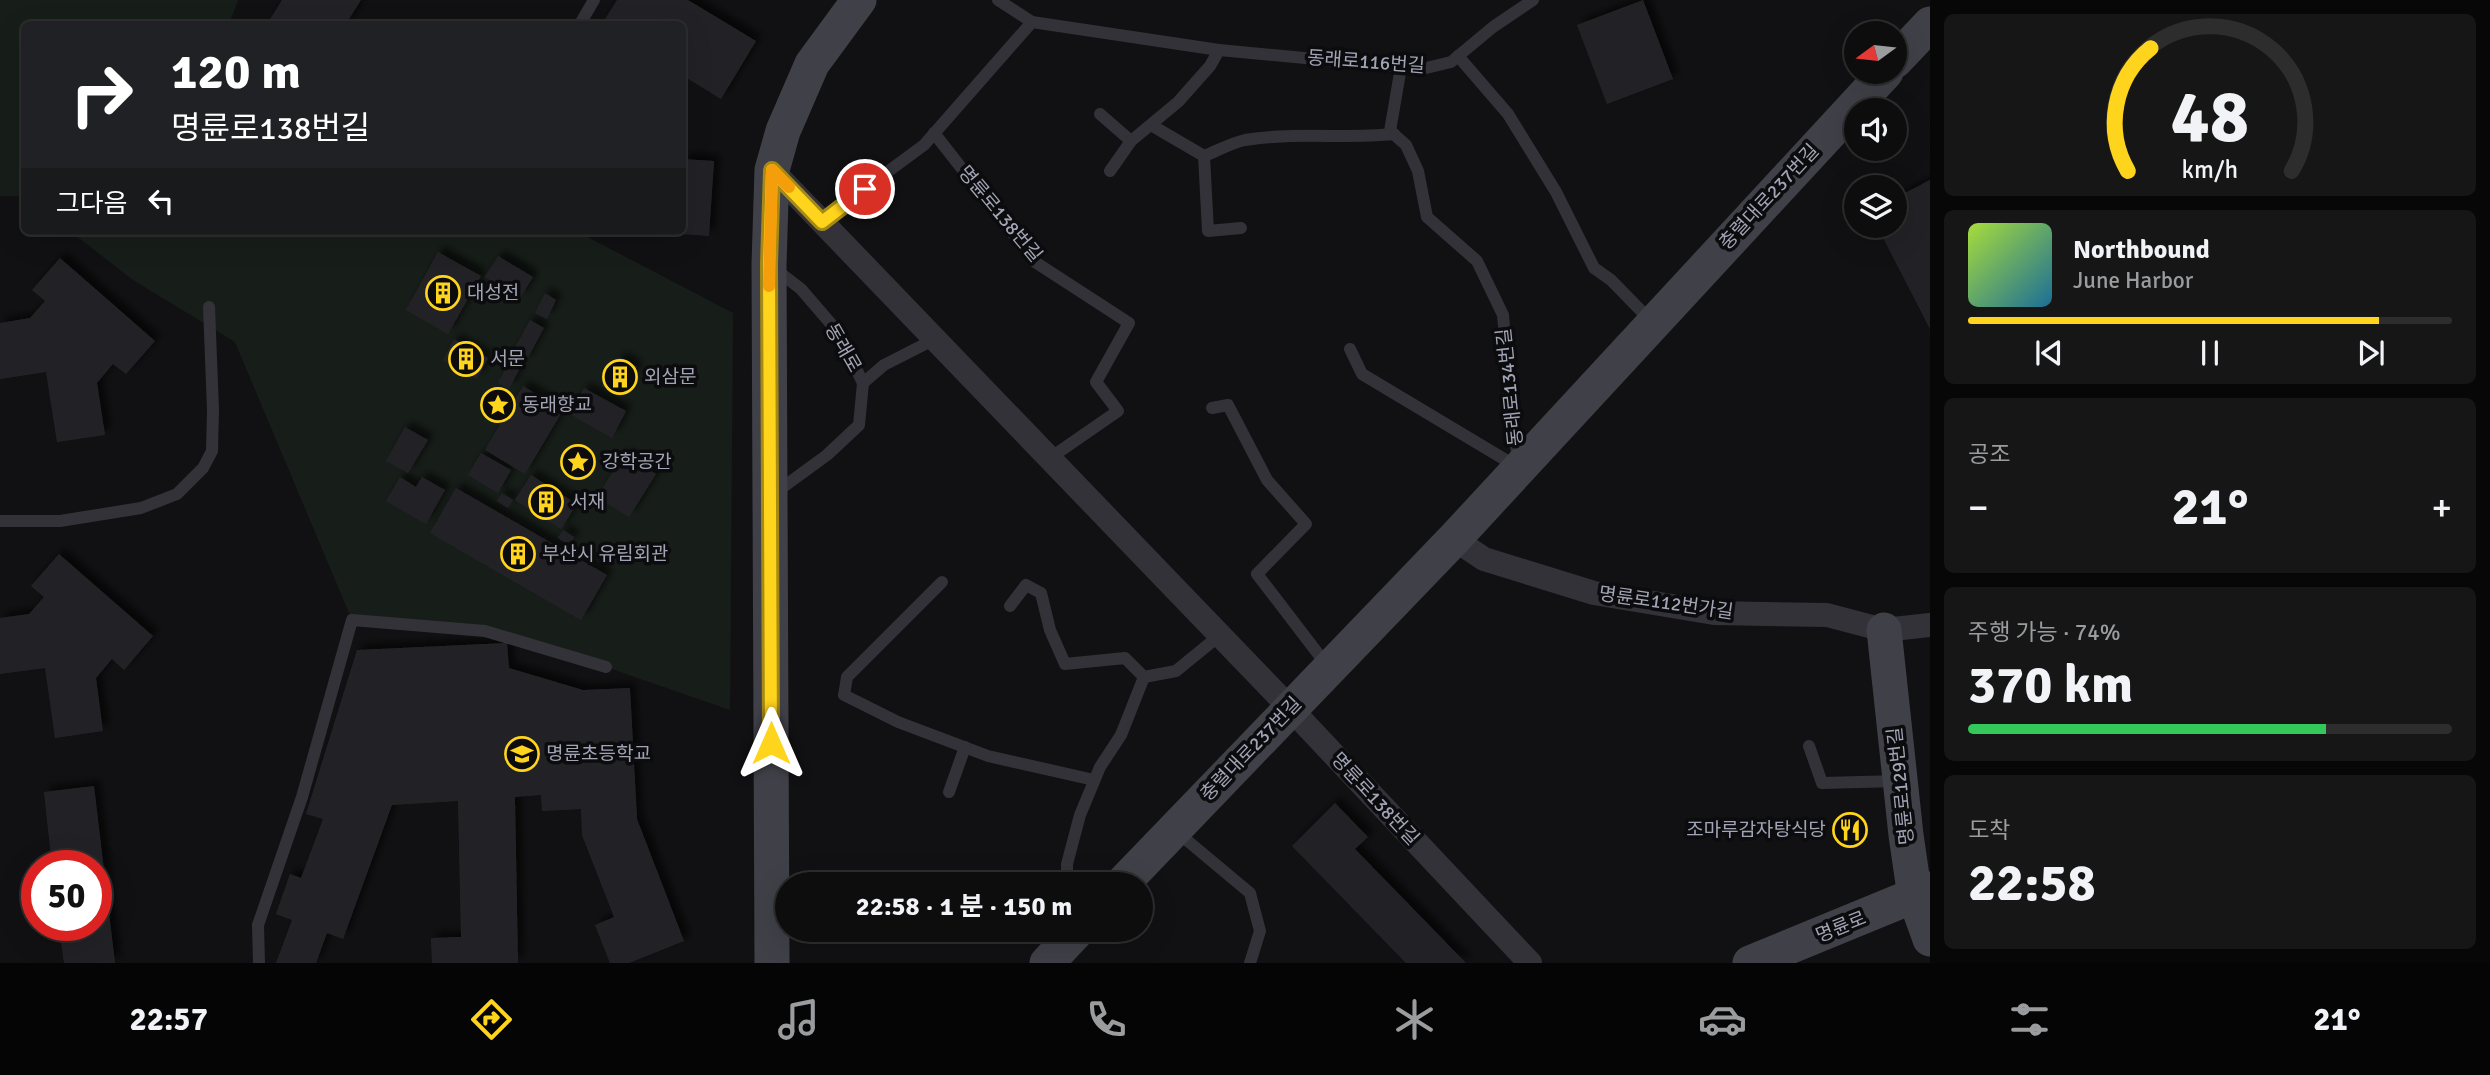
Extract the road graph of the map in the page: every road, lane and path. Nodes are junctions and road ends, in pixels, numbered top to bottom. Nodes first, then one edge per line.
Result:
1 (594, 0) edge
2 (859, 0) edge
3 (998, 0) edge
4 (1533, 0) edge
5 (582, 21) edge
6 (1032, 22) junction
7 (1930, 24) edge
8 (1908, 47) edge
9 (1219, 50) junction
10 (1458, 56) junction
11 (1401, 67) junction
12 (1875, 84) edge
13 (1100, 114) dead end
14 (1152, 125) junction
15 (934, 134) junction
16 (1394, 134) junction
17 (1131, 141) junction
18 (1204, 156) junction
19 (772, 170) junction
20 (1110, 171) dead end
21 (822, 222) junction
22 (1241, 228) dead end
23 (769, 264) junction
24 (209, 307) dead end
25 (1653, 323) junction
26 (934, 339) junction
27 (1350, 349) dead end
28 (863, 383) junction
29 (1212, 408) dead end
30 (1050, 458) junction
31 (1519, 468) junction
32 (769, 498) junction
33 (0, 521) edge
34 (1454, 539) junction
35 (942, 582) dead end
36 (1010, 606) dead end
37 (1930, 625) edge
38 (1884, 630) junction
39 (1220, 635) junction
40 (606, 667) dead end
41 (1329, 668) junction
42 (1144, 677) junction
43 (1290, 708) junction
44 (1809, 746) dead end
45 (965, 747) junction
46 (1094, 780) junction
47 (1900, 780) junction
48 (949, 792) dead end
49 (1173, 829) junction
50 (779, 872) edge
51 (1067, 872) edge
52 (1133, 872) edge
53 (1922, 893) edge
54 (1930, 939) edge
55 (777, 942) edge
56 (1067, 942) edge
57 (259, 963) edge
58 (772, 963) edge
59 (1047, 963) edge
60 (1250, 963) edge
61 (1530, 963) edge
62 (1750, 963) edge

1 - 5 lane
2 - 19 street
3 - 6 lane, 동래로116번길
4 - 10 lane, 동래로116번길
6 - 9 lane, 동래로116번길
6 - 15 lane
7 - 8 street
9 - 11 lane, 동래로116번길
9 - 14 lane
10 - 11 lane, 동래로116번길
10 - 25 lane
11 - 16 lane
12 - 25 street, 충렬대로237번길
13 - 17 lane
14 - 17 lane
14 - 18 lane
15 - 21 lane
15 - 30 lane, 명륜로138번길
16 - 18 lane
16 - 31 lane, 동래로134번길
17 - 20 lane
18 - 22 lane
19 - 21 street, 명륜로138번길
19 - 23 street
21 - 26 street, 명륜로138번길
23 - 28 lane, 동래로
23 - 32 street
24 - 33 lane
25 - 31 street, 충렬대로237번길
26 - 28 lane
26 - 30 street, 명륜로138번길
27 - 31 lane
28 - 32 lane, 동래로
29 - 41 lane
30 - 39 street, 명륜로138번길
31 - 34 street, 충렬대로237번길
32 - 50 street
34 - 38 street, 명륜로112번가길
34 - 41 street, 충렬대로237번길
35 - 45 lane
36 - 42 lane
37 - 38 street, 명륜로112번가길
38 - 47 street, 명륜로129번길
39 - 42 lane
39 - 43 street, 명륜로138번길
40 - 57 lane
41 - 43 street, 충렬대로237번길
42 - 46 lane
43 - 49 street, 충렬대로237번길
43 - 61 street, 명륜로138번길
44 - 47 lane
45 - 46 lane
45 - 48 lane
46 - 51 lane
47 - 53 street, 명륜로129번길
49 - 52 street, 충렬대로237번길
49 - 60 lane
53 - 54 street, 명륜로129번길
53 - 62 street, 명륜로
55 - 58 street
56 - 59 street

